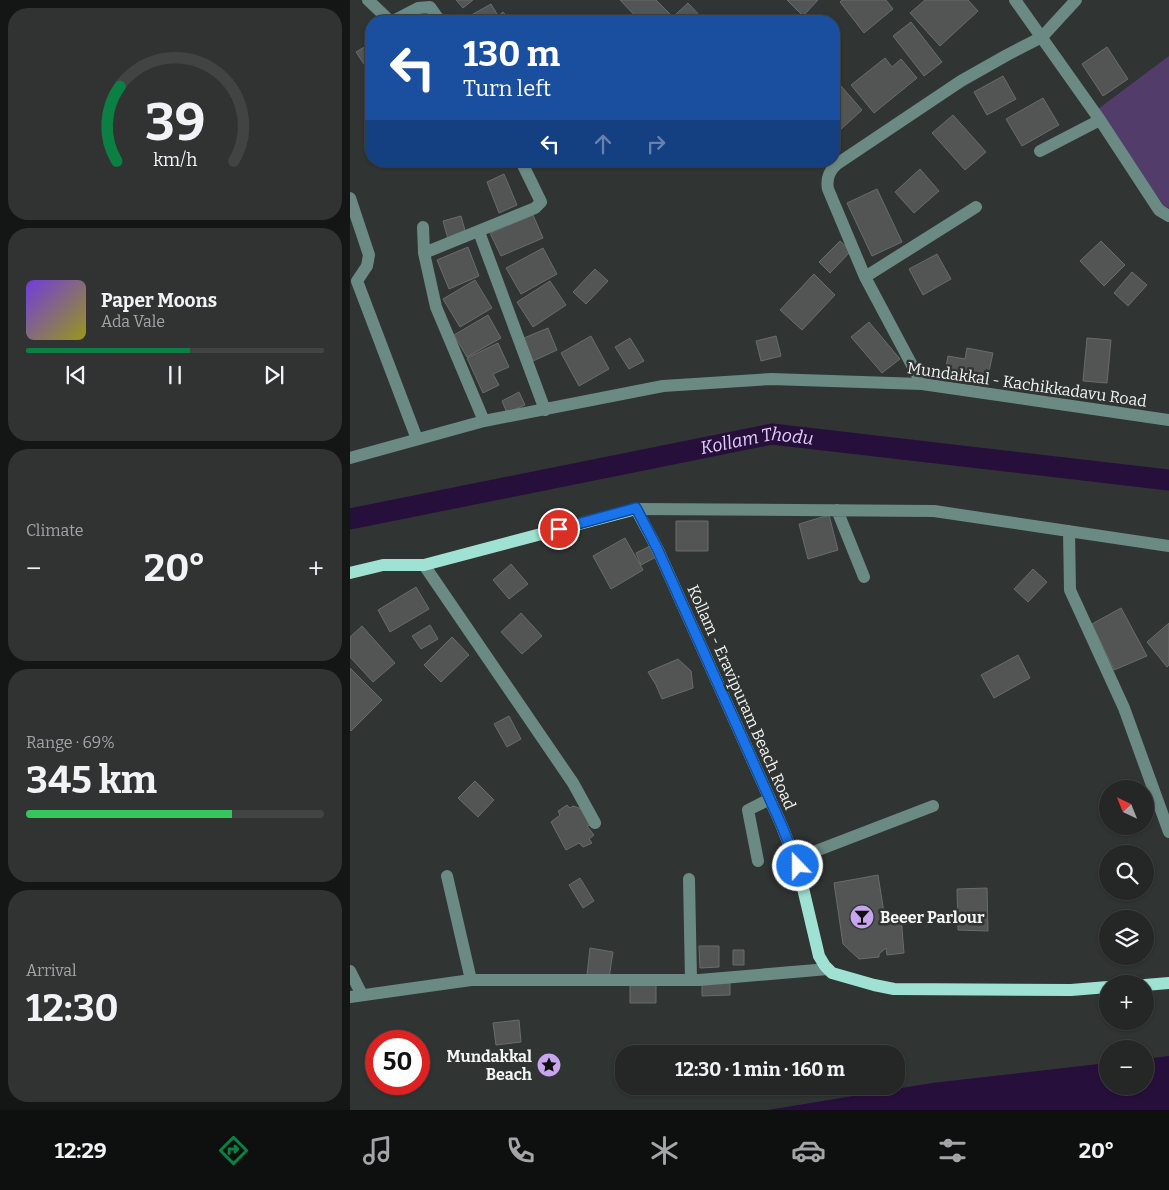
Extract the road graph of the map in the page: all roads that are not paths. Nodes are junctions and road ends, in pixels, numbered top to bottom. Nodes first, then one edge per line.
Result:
1 (368, 0) edge
2 (1015, 0) edge
3 (1076, 0) edge
4 (384, 15) edge
5 (403, 15) edge
6 (436, 15) edge
7 (1042, 37) junction
8 (1100, 120) junction
9 (1040, 150) dead end
10 (840, 159) edge
11 (524, 167) edge
12 (831, 167) edge
13 (350, 198) edge
14 (976, 207) dead end
15 (1169, 216) edge
16 (423, 227) dead end
17 (479, 232) junction
18 (424, 253) junction
19 (865, 277) junction
20 (353, 282) edge
21 (922, 384) junction
22 (545, 410) junction
23 (1169, 420) edge
24 (484, 421) junction
25 (417, 439) junction
26 (350, 458) edge
27 (636, 508) junction
28 (837, 510) junction
29 (1069, 531) junction
30 (1169, 546) edge
31 (424, 565) junction
32 (350, 573) edge
33 (864, 577) dead end
34 (770, 799) junction
35 (933, 806) dead end
36 (595, 823) dead end
37 (1169, 832) edge
38 (795, 859) junction
39 (758, 861) dead end
40 (447, 876) dead end
41 (689, 879) dead end
42 (828, 969) junction
43 (350, 971) edge
44 (471, 980) junction
45 (691, 980) junction
46 (1169, 983) edge
47 (1154, 984) edge
48 (1099, 988) edge
49 (356, 996) edge

1 - 4 street
2 - 7 street
3 - 7 street
5 - 6 street
7 - 8 street
7 - 10 street
8 - 9 street
8 - 15 street
11 - 17 street
12 - 19 street
13 - 20 street
14 - 19 street
16 - 18 street
17 - 18 street
17 - 22 street
18 - 24 street
19 - 21 street
20 - 25 street
21 - 22 street, Mundakkal - Kachikkadavu Road
21 - 23 street, Mundakkal - Kachikkadavu Road
22 - 24 street, Mundakkal - Kachikkadavu Road
24 - 25 street, Mundakkal - Kachikkadavu Road
25 - 26 street, Mundakkal - Kachikkadavu Road
27 - 28 street
27 - 31 main road
27 - 34 main road, Kollam - Eravipuram Beach Road
28 - 29 street
28 - 33 street
29 - 30 street
29 - 37 street
31 - 32 main road
31 - 36 street
34 - 38 main road, Kollam - Eravipuram Beach Road
34 - 39 street
35 - 38 street
38 - 42 main road, Kollam - Eravipuram Beach Road
40 - 44 street
41 - 45 street
42 - 45 street
42 - 48 main road
43 - 49 street
44 - 45 street
44 - 49 street
46 - 47 main road

